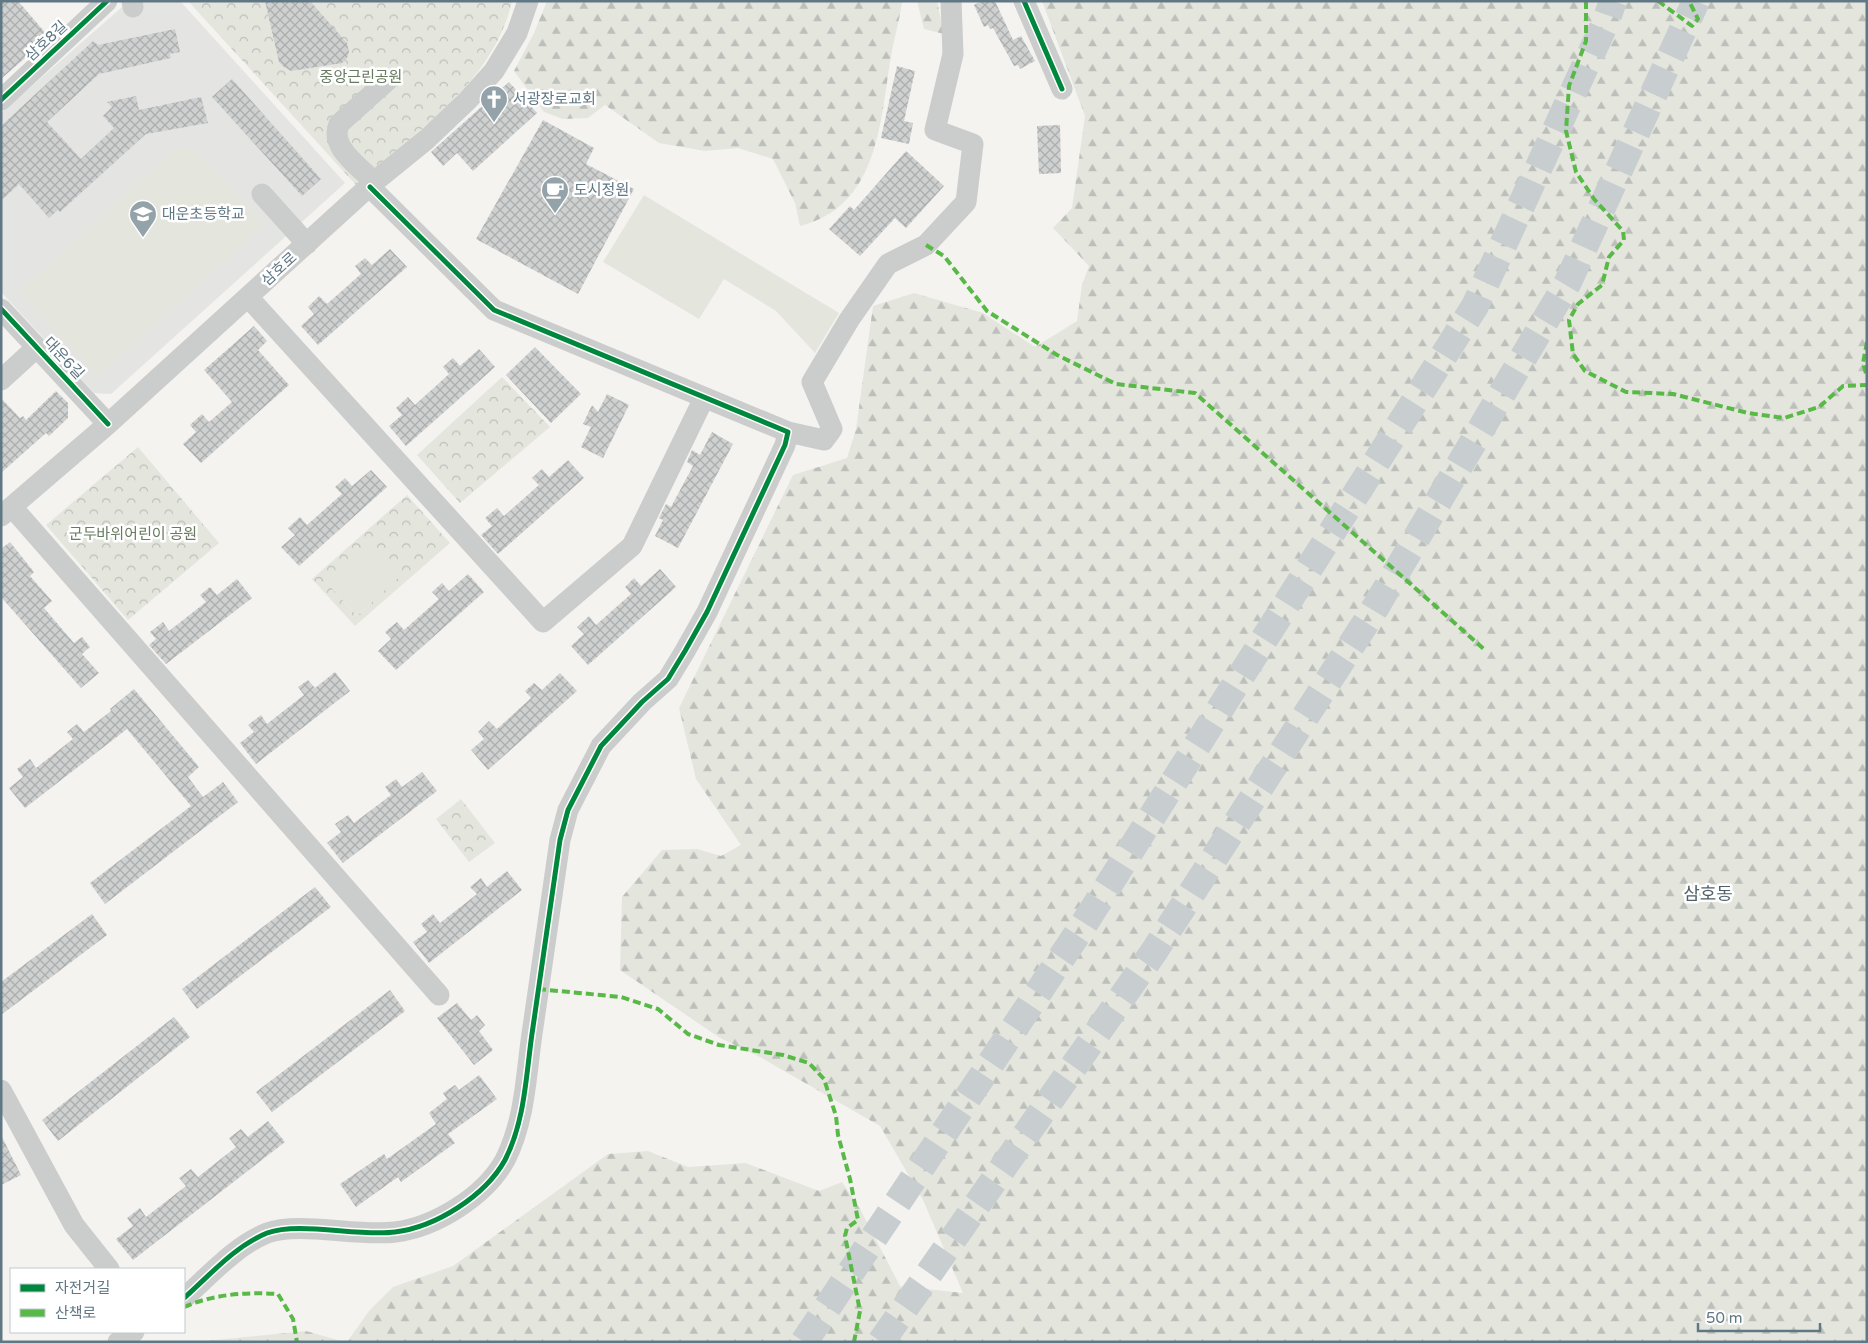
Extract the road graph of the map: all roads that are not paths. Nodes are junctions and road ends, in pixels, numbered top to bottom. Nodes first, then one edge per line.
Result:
1 (107, 1) edge
2 (528, 1) edge
3 (951, 1) edge
4 (1024, 1) edge
5 (388, 80) dead end
6 (1062, 89) dead end
7 (1, 100) edge
8 (372, 184) junction
9 (262, 194) dead end
10 (307, 244) junction
11 (248, 296) junction
12 (1, 309) edge
13 (38, 348) junction
14 (1, 380) edge
15 (704, 398) junction
16 (108, 424) junction
17 (788, 432) junction
18 (6, 511) edge
19 (439, 995) dead end
20 (1, 1090) edge
21 (109, 1268) edge
22 (185, 1297) edge
23 (132, 1333) edge
24 (118, 1342) edge

1 - 7 street, 삼호8길
2 - 8 street, 삼호로
3 - 17 street
4 - 6 street
5 - 8 street
8 - 10 street, 삼호로
8 - 15 street
9 - 10 street
10 - 11 street, 삼호로
11 - 15 street
11 - 16 street, 삼호로
12 - 13 street, 대운6길
13 - 14 street
13 - 16 street, 대운6길
15 - 17 street
16 - 18 street, 삼호로
17 - 22 street
18 - 19 street
20 - 21 street
23 - 24 street

